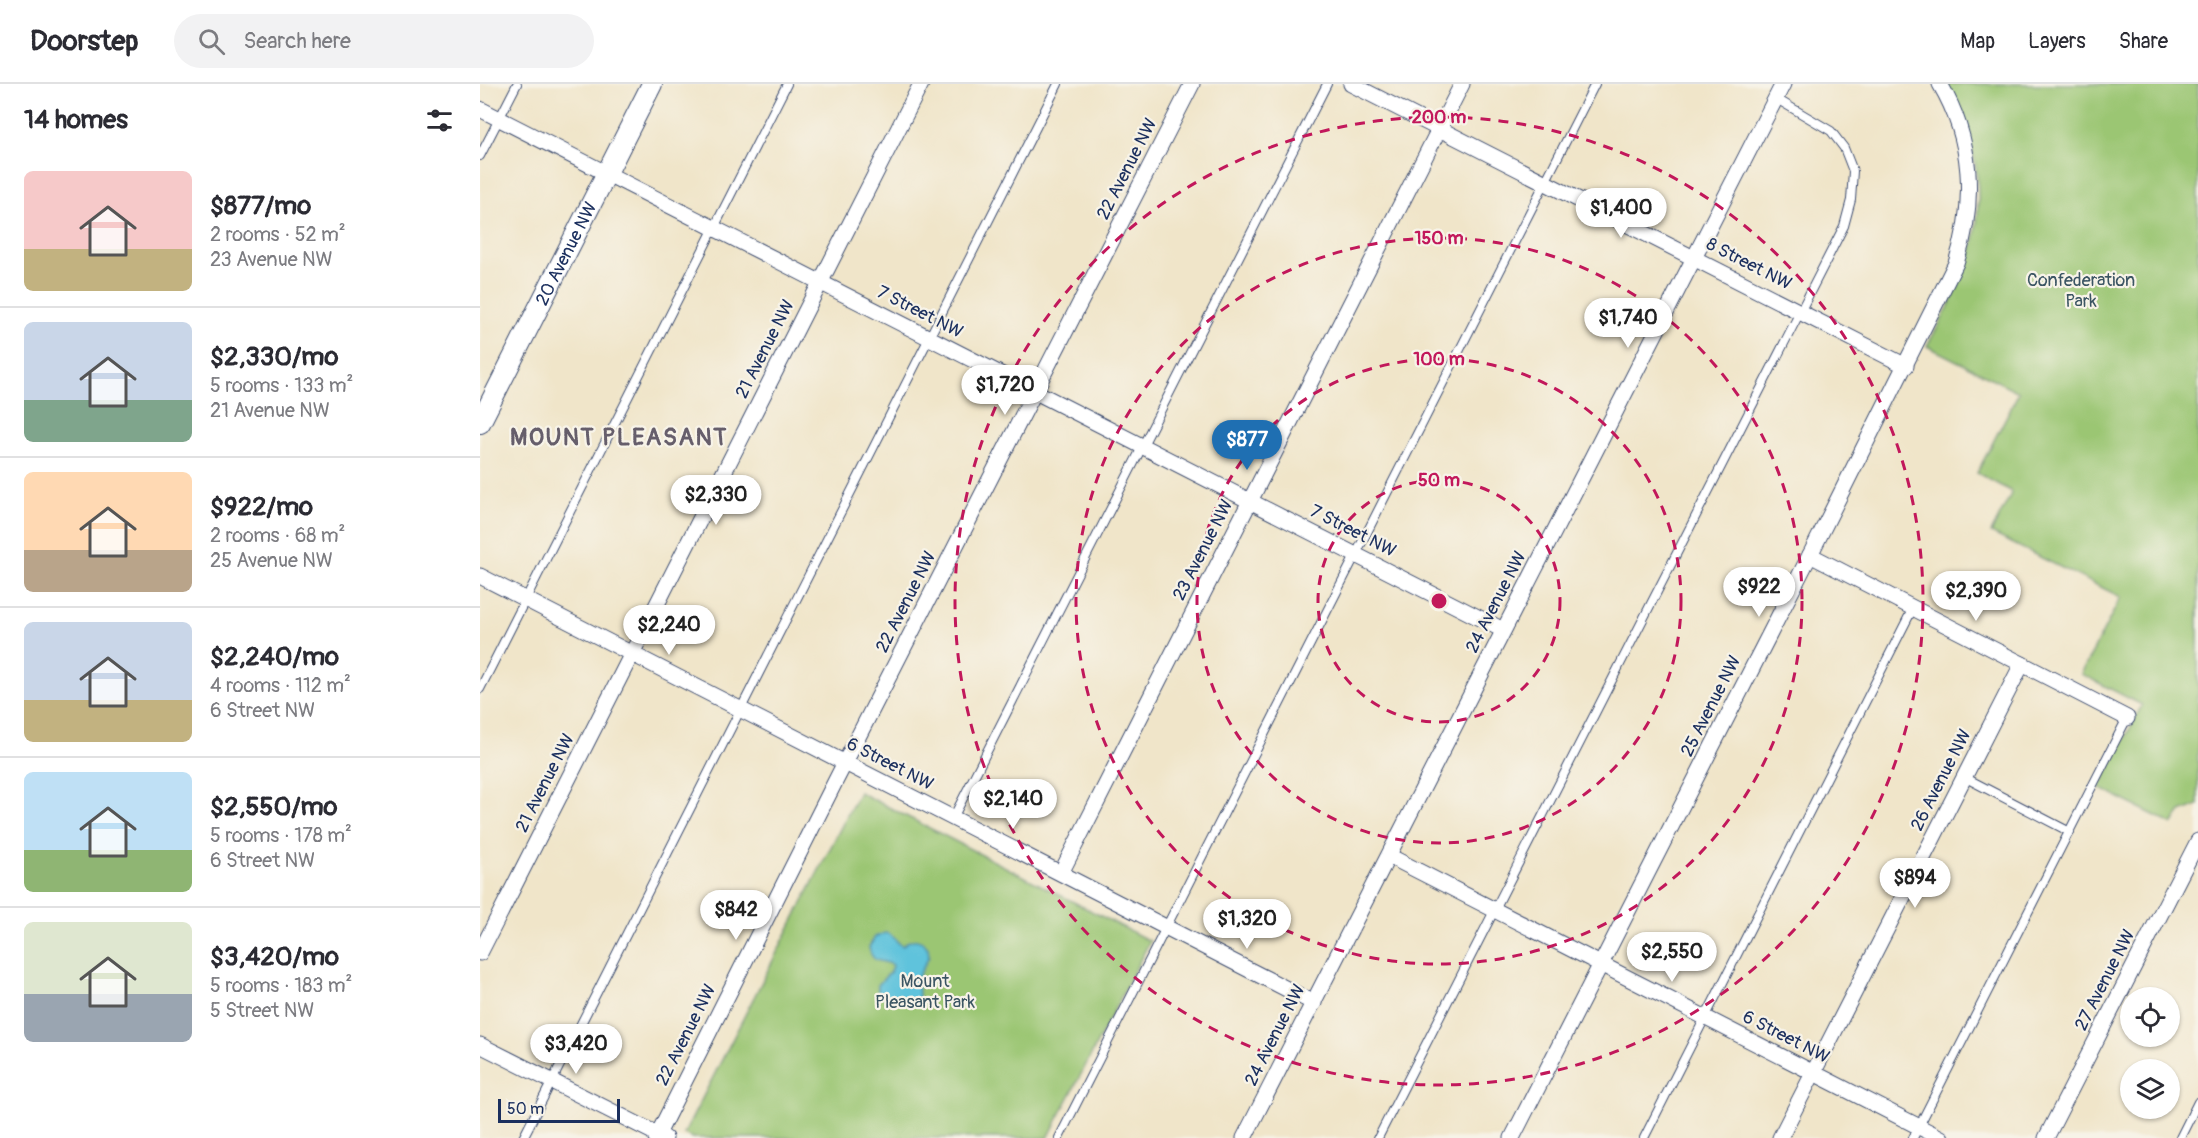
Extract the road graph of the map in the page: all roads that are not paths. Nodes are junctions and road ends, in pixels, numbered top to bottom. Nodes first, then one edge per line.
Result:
1 (517, 84) edge
2 (652, 84) edge
3 (787, 84) edge
4 (921, 84) edge
5 (1058, 84) edge
6 (1192, 84) edge
7 (1327, 84) edge
8 (1351, 84) edge
9 (1462, 84) edge
10 (1595, 84) edge
11 (1783, 84) edge
12 (1940, 84) edge
13 (1775, 98) junction
14 (480, 109) edge
15 (499, 119) junction
16 (1439, 128) junction
17 (480, 156) edge
18 (607, 173) junction
19 (1546, 183) junction
20 (714, 228) junction
21 (1694, 258) junction
22 (820, 284) junction
23 (1801, 312) junction
24 (928, 337) junction
25 (1906, 366) junction
26 (1035, 393) junction
27 (480, 423) edge
28 (1142, 447) junction
29 (1250, 501) junction
30 (1356, 555) junction
31 (1810, 555) junction
32 (480, 576) edge
33 (525, 600) junction
34 (1913, 608) junction
35 (1503, 630) junction
36 (632, 656) junction
37 (2022, 664) junction
38 (480, 688) edge
39 (739, 710) junction
40 (2127, 718) joint
41 (845, 763) junction
42 (1964, 777) junction
43 (953, 818) junction
44 (2070, 832) junction
45 (2198, 841) edge
46 (1389, 856) junction
47 (1061, 873) junction
48 (1494, 910) junction
49 (1166, 927) junction
50 (480, 953) edge
51 (1600, 965) junction
52 (1314, 1003) junction
53 (1705, 1018) junction
54 (480, 1045) edge
55 (1813, 1073) junction
56 (552, 1081) junction
57 (2198, 1102) edge
58 (1916, 1132) edge
59 (660, 1137) edge
60 (523, 1138) edge
61 (1059, 1138) edge
62 (1245, 1138) edge
63 (1378, 1138) edge
64 (1512, 1138) edge
65 (1644, 1138) edge
66 (1780, 1138) edge
67 (1941, 1138) edge
68 (2046, 1138) edge
69 (2180, 1138) edge

1 - 15 lane
2 - 18 street, 20 Avenue NW
3 - 20 lane
4 - 22 street, 21 Avenue NW
5 - 24 lane
6 - 26 street, 22 Avenue NW
7 - 28 lane
8 - 16 street, 8 Street NW
9 - 16 street, 23 Avenue NW
10 - 19 lane
11 - 13 street, 24 Avenue NW
12 - 25 street, 25 Avenue NW
13 - 21 street, 24 Avenue NW
13 - 23 lane
14 - 15 street, 7 Street NW
15 - 17 lane
15 - 18 street, 7 Street NW
16 - 19 street, 8 Street NW
16 - 29 street, 23 Avenue NW
18 - 20 street, 7 Street NW
18 - 27 street, 20 Avenue NW
19 - 21 street, 8 Street NW
19 - 30 lane
20 - 22 street, 7 Street NW
20 - 33 lane
21 - 23 street, 8 Street NW
21 - 35 street, 24 Avenue NW
22 - 24 street, 7 Street NW
22 - 36 street, 21 Avenue NW
23 - 25 street, 8 Street NW
23 - 48 lane
24 - 26 street, 7 Street NW
24 - 39 lane
25 - 31 street, 25 Avenue NW
26 - 28 street, 7 Street NW
26 - 41 street, 22 Avenue NW
28 - 29 street, 7 Street NW
28 - 43 lane
29 - 30 street, 7 Street NW
29 - 47 street, 23 Avenue NW
30 - 35 street, 7 Street NW
30 - 49 lane
31 - 34 street
31 - 51 street, 25 Avenue NW
32 - 33 street, 6 Street NW
33 - 36 street, 6 Street NW
33 - 38 lane
34 - 37 street
34 - 53 lane
35 - 46 street, 24 Avenue NW
36 - 39 street, 6 Street NW
36 - 50 street, 21 Avenue NW
37 - 40 street
37 - 42 street, 26 Avenue NW
39 - 41 street, 6 Street NW
39 - 56 lane
40 - 44 lane
41 - 43 street, 6 Street NW
41 - 59 street, 22 Avenue NW
42 - 44 lane
42 - 55 street, 26 Avenue NW
43 - 47 street, 6 Street NW
44 - 58 lane
45 - 68 street, 27 Avenue NW
46 - 48 street, 6 Street NW
46 - 52 street, 24 Avenue NW
47 - 49 street, 6 Street NW
48 - 51 street, 6 Street NW
48 - 63 lane
49 - 52 street, 6 Street NW
49 - 61 lane
51 - 53 street, 6 Street NW
51 - 64 street, 25 Avenue NW
52 - 62 street, 24 Avenue NW
53 - 55 street, 6 Street NW
53 - 65 lane
54 - 56 street
55 - 58 street, 6 Street NW
55 - 66 street, 26 Avenue NW
56 - 59 street
56 - 60 lane
57 - 69 lane
58 - 67 street, 6 Street NW

